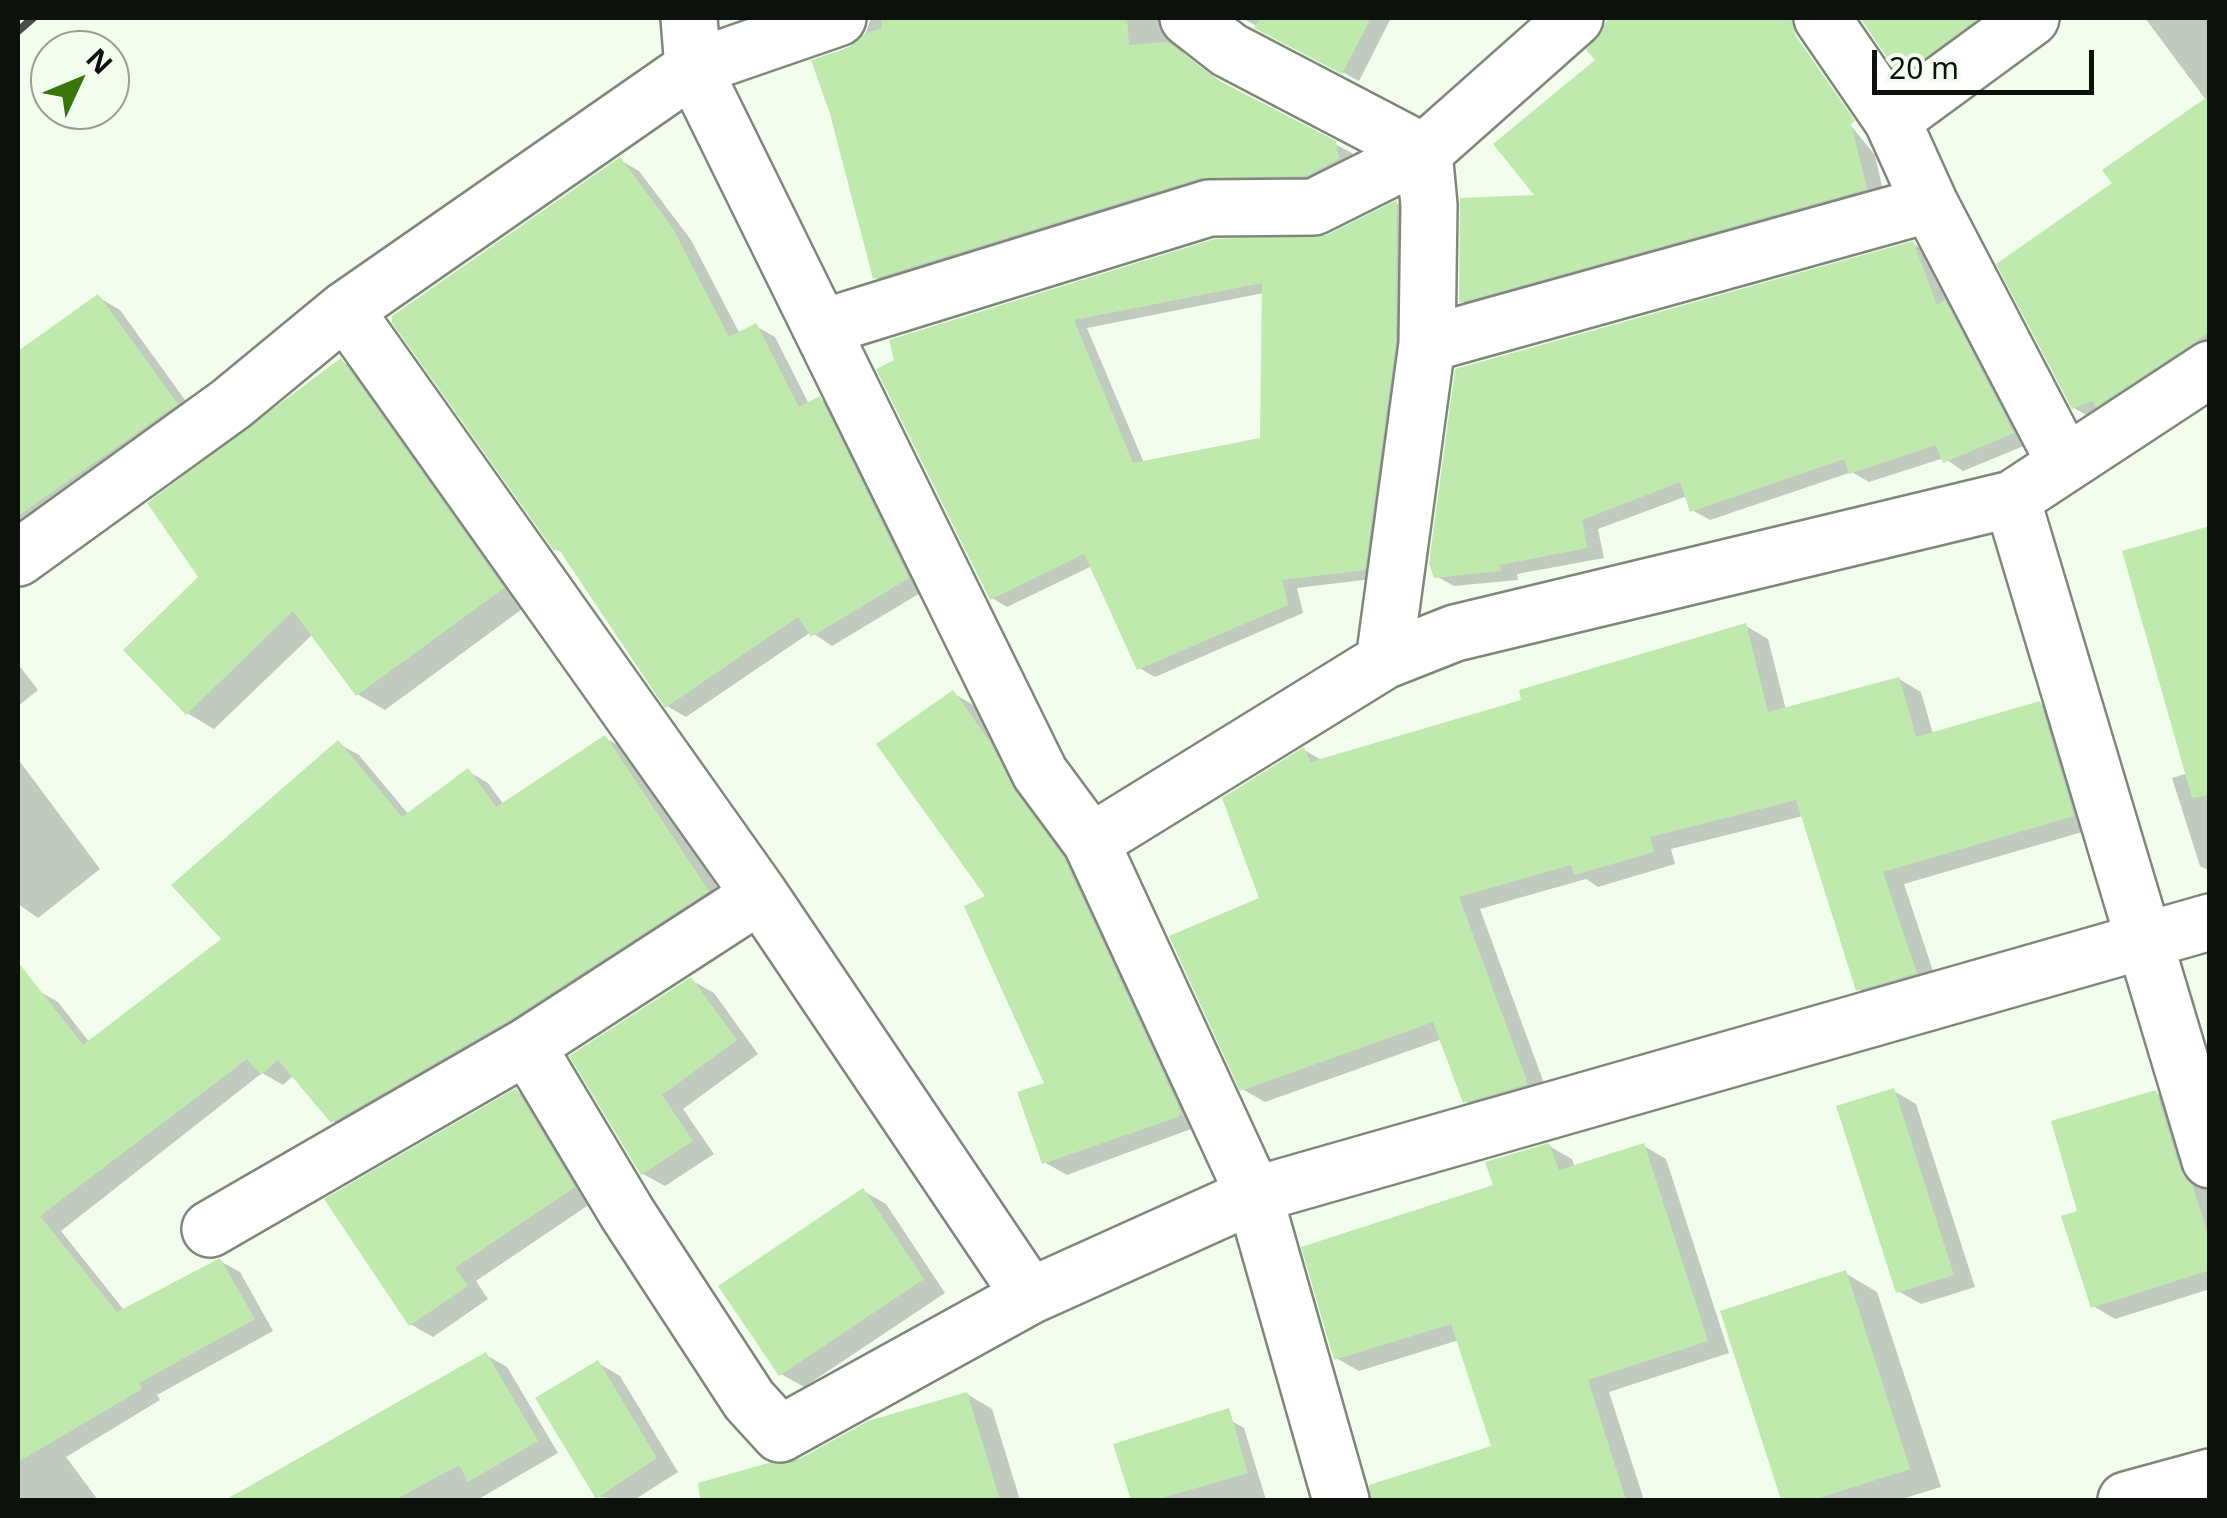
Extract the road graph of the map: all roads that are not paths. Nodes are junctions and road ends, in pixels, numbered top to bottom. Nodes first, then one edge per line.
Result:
1 (838, 18) edge
2 (1575, 18) edge
3 (1822, 18) edge
4 (2031, 18) edge
5 (1221, 28) edge
6 (691, 43) edge
7 (1892, 120) junction
8 (1424, 152) junction
9 (1930, 204) junction
10 (346, 310) junction
11 (821, 328) junction
12 (1427, 344) junction
13 (2210, 370) edge
14 (2065, 464) junction
15 (2012, 498) junction
16 (18, 558) edge
17 (1384, 662) junction
18 (1091, 842) junction
19 (760, 894) junction
20 (2210, 922) edge
21 (2143, 938) junction
22 (527, 1046) junction
23 (2210, 1160) edge
24 (1254, 1196) junction
25 (210, 1228) dead end
26 (1030, 1296) junction
27 (2210, 1477) edge
28 (1341, 1500) edge
29 (2126, 1500) edge

1 - 6 street
2 - 8 street
3 - 7 street
4 - 7 street
5 - 8 street
6 - 10 street
6 - 11 street
7 - 9 street
8 - 11 street
8 - 12 street
9 - 12 street
9 - 14 street
10 - 16 street
10 - 19 street
11 - 18 street
12 - 17 street
13 - 14 street
14 - 15 street
15 - 17 street
15 - 21 street
17 - 18 street
18 - 24 street
19 - 22 street
19 - 26 street
20 - 21 street
21 - 23 street
21 - 24 street
22 - 25 street
22 - 26 street
24 - 26 street
24 - 28 street
27 - 29 street

